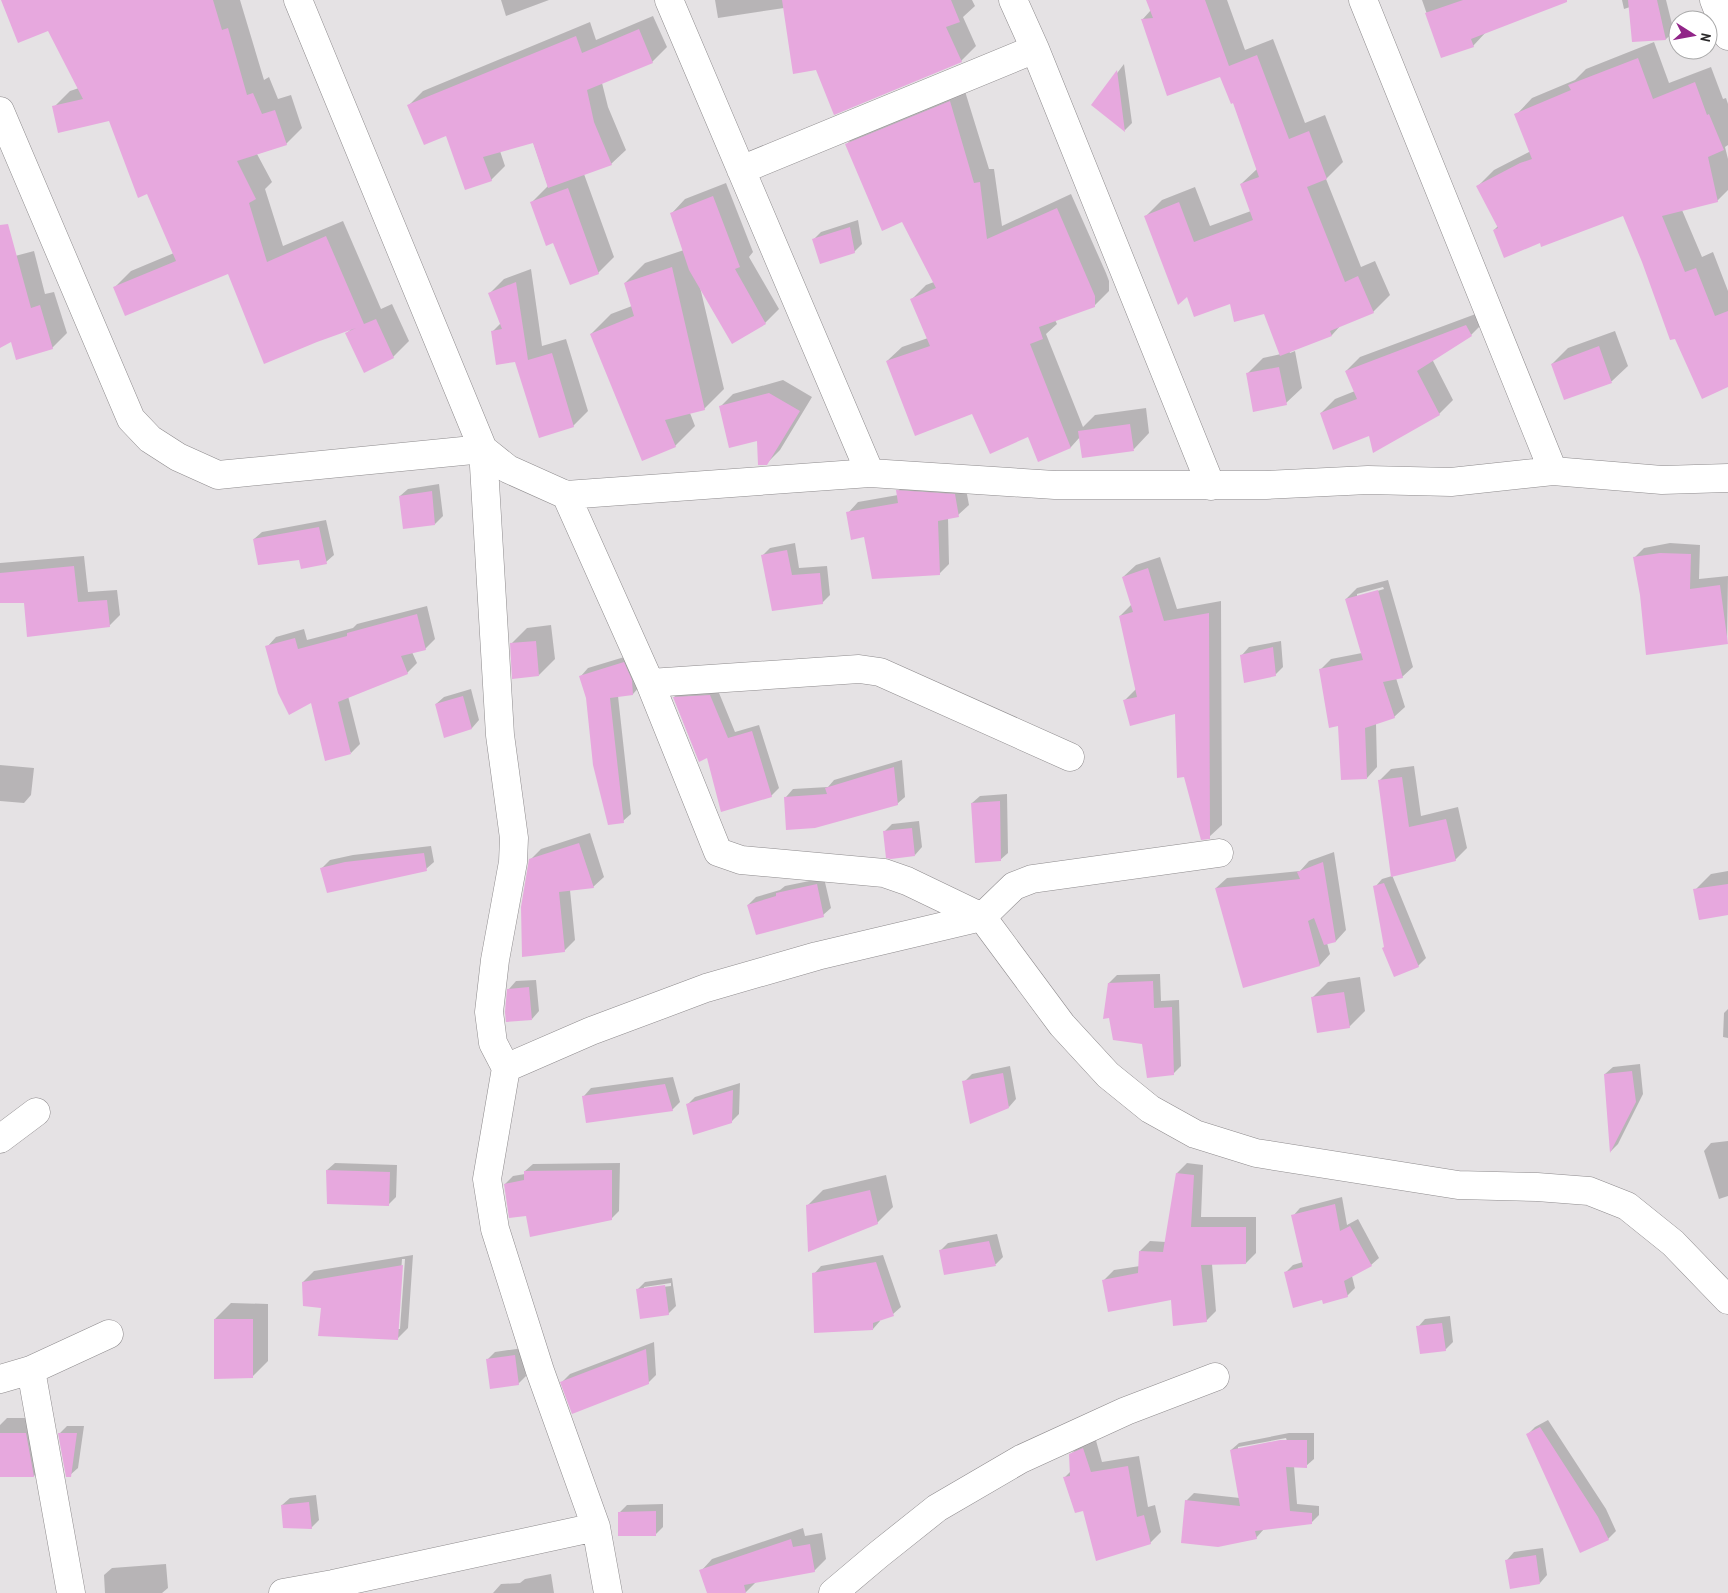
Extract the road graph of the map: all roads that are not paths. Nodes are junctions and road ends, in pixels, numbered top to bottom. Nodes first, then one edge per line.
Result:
1 (298, 0) edge
2 (669, 0) edge
3 (1013, 0) edge
4 (1363, 0) edge
5 (1714, 0) edge
6 (1728, 36) edge
7 (1035, 49) junction
8 (0, 111) edge
9 (741, 170) junction
10 (483, 449) junction
11 (1553, 471) junction
12 (870, 473) junction
13 (1728, 478) edge
14 (1210, 486) junction
15 (566, 495) junction
16 (650, 683) junction
17 (1070, 757) dead end
18 (1219, 853) dead end
19 (982, 917) junction
20 (506, 1068) junction
21 (36, 1112) dead end
22 (0, 1139) edge
23 (1728, 1300) edge
24 (109, 1334) dead end
25 (31, 1370) junction
26 (1215, 1378) dead end
27 (0, 1379) edge
28 (596, 1528) junction
29 (71, 1593) edge
30 (283, 1593) edge
31 (608, 1593) edge
32 (833, 1593) edge

1 - 10 street
2 - 9 street
3 - 7 street
4 - 11 street
5 - 6 street
7 - 9 street
7 - 14 street
8 - 10 street
9 - 12 street
10 - 15 street
10 - 20 street
11 - 13 street
11 - 14 street
12 - 14 street
12 - 15 street
15 - 16 street
16 - 17 street
16 - 19 street
18 - 19 street
19 - 20 street
19 - 23 street
20 - 28 street
21 - 22 street
24 - 25 street
25 - 27 street
25 - 29 street
26 - 32 street
28 - 30 street
28 - 31 street

